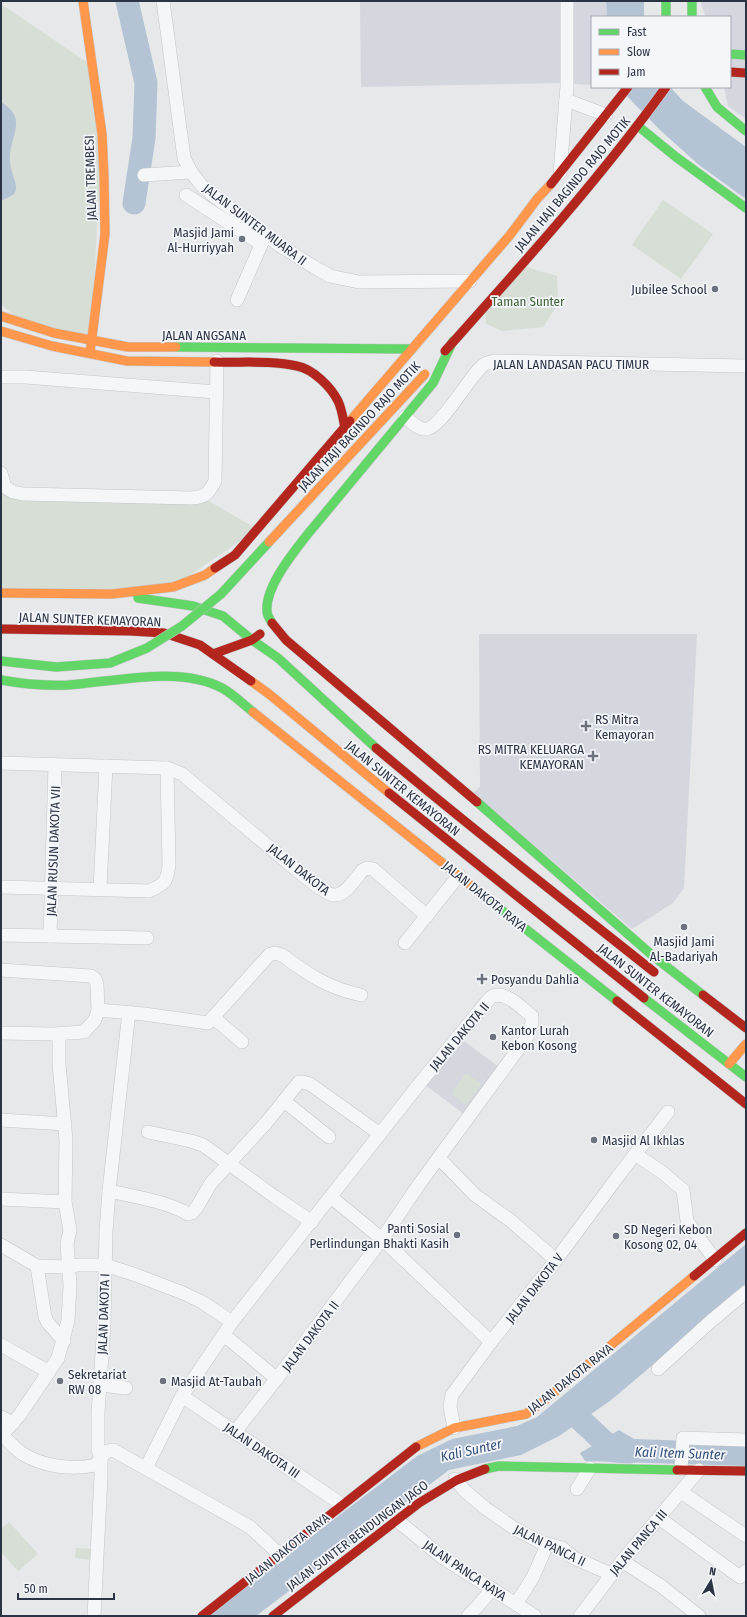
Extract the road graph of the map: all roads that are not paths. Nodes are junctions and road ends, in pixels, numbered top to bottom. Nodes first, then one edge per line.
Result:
1 (83, 1) edge
2 (163, 1) edge
3 (567, 1) edge
4 (666, 1) edge
5 (692, 1) edge
6 (666, 16) edge
7 (692, 16) edge
8 (731, 54) edge
9 (746, 55) edge
10 (731, 72) edge
11 (746, 73) edge
12 (627, 88) edge
13 (665, 88) edge
14 (704, 88) edge
15 (566, 100) junction
16 (606, 115) junction
17 (638, 126) junction
18 (746, 131) edge
19 (191, 172) junction
20 (560, 173) junction
21 (144, 175) dead end
22 (186, 195) dead end
23 (746, 208) edge
24 (263, 240) junction
25 (470, 281) junction
26 (237, 300) dead end
27 (1, 316) edge
28 (1, 331) edge
29 (91, 341) junction
30 (453, 341) junction
31 (412, 349) junction
32 (89, 354) junction
33 (217, 361) junction
34 (746, 366) edge
35 (1, 377) edge
36 (216, 392) junction
37 (405, 417) junction
38 (345, 428) junction
39 (1, 473) edge
40 (257, 529) junction
41 (268, 555) dead end
42 (292, 555) junction
43 (280, 558) dead end
44 (1, 593) edge
45 (112, 594) junction
46 (273, 624) junction
47 (1, 629) edge
48 (252, 640) junction
49 (213, 654) junction
50 (1, 661) edge
51 (315, 665) junction
52 (1, 680) edge
53 (315, 692) junction
54 (1, 763) edge
55 (55, 765) junction
56 (106, 766) junction
57 (167, 768) junction
58 (475, 809) junction
59 (453, 813) junction
60 (425, 835) junction
61 (459, 875) junction
62 (1, 887) edge
63 (52, 888) junction
64 (100, 889) junction
65 (427, 916) junction
66 (1, 934) edge
67 (50, 936) junction
68 (147, 938) dead end
69 (405, 943) dead end
70 (653, 956) junction
71 (646, 966) junction
72 (1, 970) edge
73 (664, 980) dead end
74 (361, 995) dead end
75 (610, 996) junction
76 (645, 998) junction
77 (98, 1010) junction
78 (129, 1012) junction
79 (214, 1017) junction
80 (746, 1028) edge
81 (1, 1033) edge
82 (59, 1034) junction
83 (744, 1041) edge
84 (242, 1042) dead end
85 (729, 1064) junction
86 (746, 1077) edge
87 (284, 1101) junction
88 (746, 1104) edge
89 (668, 1112) dead end
90 (1, 1120) edge
91 (65, 1124) junction
92 (148, 1132) dead end
93 (380, 1134) junction
94 (329, 1137) dead end
95 (635, 1154) junction
96 (439, 1158) junction
97 (229, 1164) junction
98 (109, 1191) junction
99 (331, 1197) junction
100 (1, 1199) edge
101 (65, 1202) junction
102 (312, 1222) junction
103 (746, 1233) edge
104 (382, 1239) junction
105 (1, 1245) edge
106 (556, 1260) junction
107 (715, 1260) junction
108 (104, 1265) junction
109 (37, 1266) junction
110 (68, 1267) junction
111 (746, 1292) edge
112 (232, 1322) junction
113 (224, 1335) junction
114 (64, 1341) junction
115 (491, 1342) junction
116 (1, 1345) edge
117 (658, 1369) dead end
118 (48, 1372) junction
119 (277, 1379) junction
120 (101, 1385) junction
121 (126, 1388) dead end
122 (182, 1396) junction
123 (1, 1417) edge
124 (13, 1423) junction
125 (454, 1428) junction
126 (235, 1432) junction
127 (1, 1436) edge
128 (746, 1440) edge
129 (101, 1457) junction
130 (146, 1468) junction
131 (590, 1468) junction
132 (681, 1468) junction
133 (699, 1470) junction
134 (746, 1471) edge
135 (455, 1479) junction
136 (577, 1489) dead end
137 (681, 1492) junction
138 (341, 1504) junction
139 (659, 1518) junction
140 (398, 1521) junction
141 (746, 1536) edge
142 (547, 1545) junction
143 (280, 1555) junction
144 (622, 1561) junction
145 (746, 1571) edge
146 (611, 1574) junction
147 (492, 1588) junction
148 (516, 1604) junction
149 (282, 1614) edge
150 (94, 1616) edge
151 (202, 1616) edge
152 (468, 1616) edge
153 (536, 1616) edge
154 (580, 1616) edge
155 (699, 1616) edge

1 - 29 main road, JALAN TREMBESI
2 - 19 street, JALAN SUNTER MUARA II
3 - 15 street
4 - 6 main road
5 - 7 main road
8 - 9 main road
10 - 11 main road
12 - 16 main road, JALAN HAJI BAGINDO RAJO MOTIK
13 - 17 main road, JALAN HAJI BAGINDO RAJO MOTIK
14 - 18 main road
15 - 16 street
15 - 20 street
16 - 20 main road, JALAN HAJI BAGINDO RAJO MOTIK
17 - 23 main road
17 - 30 main road, JALAN HAJI BAGINDO RAJO MOTIK
19 - 21 street
19 - 24 street, JALAN SUNTER MUARA II
20 - 25 main road, JALAN HAJI BAGINDO RAJO MOTIK
22 - 24 street
24 - 25 street, JALAN SUNTER MUARA II
24 - 26 street
25 - 31 main road, JALAN HAJI BAGINDO RAJO MOTIK
27 - 29 main road, JALAN ANGSANA
28 - 32 main road, JALAN ANGSANA
29 - 31 main road, JALAN ANGSANA
29 - 32 main road, JALAN TREMBESI
30 - 37 main road
30 - 50 main road, JALAN HAJI BAGINDO RAJO MOTIK, bridge
31 - 38 main road, JALAN HAJI BAGINDO RAJO MOTIK
32 - 33 main road, JALAN ANGSANA
33 - 36 street
33 - 38 main road, JALAN ANGSANA
34 - 37 street, JALAN LANDASAN PACU TIMUR
35 - 36 street
36 - 39 street
37 - 42 main road
38 - 40 main road, JALAN HAJI BAGINDO RAJO MOTIK
40 - 41 main road
40 - 45 main road, JALAN HAJI BAGINDO RAJO MOTIK
42 - 43 main road
42 - 46 main road
44 - 45 main road, JALAN HAJI BAGINDO RAJO MOTIK
45 - 48 main road, JALAN SUNTER KEMAYORAN
46 - 48 main road
46 - 51 main road
47 - 49 main road, JALAN SUNTER KEMAYORAN
48 - 49 main road
48 - 53 main road, JALAN SUNTER KEMAYORAN
49 - 60 main road, JALAN SUNTER KEMAYORAN
51 - 53 main road
51 - 58 main road
52 - 60 main road, JALAN DAKOTA RAYA
53 - 59 main road, JALAN SUNTER KEMAYORAN
54 - 55 street, JALAN DAKOTA
55 - 56 street, JALAN DAKOTA
55 - 63 street, JALAN RUSUN DAKOTA VII
56 - 57 street, JALAN DAKOTA
56 - 64 street
57 - 64 street
57 - 65 street, JALAN DAKOTA
58 - 59 main road
58 - 70 main road
59 - 71 main road, JALAN SUNTER KEMAYORAN
60 - 61 main road, JALAN DAKOTA RAYA
60 - 76 main road, JALAN SUNTER KEMAYORAN
61 - 65 street
61 - 75 main road, JALAN DAKOTA RAYA
62 - 63 street
63 - 64 street
63 - 67 street, JALAN RUSUN DAKOTA VII
65 - 69 street
66 - 67 street
67 - 68 street
70 - 71 main road
70 - 80 main road
71 - 73 main road, JALAN SUNTER KEMAYORAN
72 - 77 street
74 - 79 street
75 - 76 main road
75 - 88 main road, JALAN DAKOTA RAYA
76 - 85 main road, JALAN SUNTER KEMAYORAN
77 - 78 street
77 - 82 street
78 - 79 street
78 - 98 street, JALAN DAKOTA I
79 - 84 street
81 - 82 street
82 - 91 street
83 - 85 main road
85 - 86 main road, JALAN SUNTER KEMAYORAN
87 - 93 street
87 - 94 street
87 - 97 street
89 - 95 street, JALAN DAKOTA V
90 - 91 street
91 - 101 street
92 - 97 street
93 - 96 street, JALAN DAKOTA II
93 - 99 street, JALAN DAKOTA II
95 - 106 street, JALAN DAKOTA V
95 - 107 street
96 - 104 street, JALAN DAKOTA II
96 - 106 street
97 - 98 street
97 - 102 street
98 - 108 street, JALAN DAKOTA I
99 - 102 street, JALAN DAKOTA II
99 - 104 street
100 - 101 street
101 - 110 street
102 - 112 street, JALAN DAKOTA II
103 - 107 main road, JALAN DAKOTA RAYA
104 - 115 street
104 - 119 street, JALAN DAKOTA II
105 - 109 street
106 - 115 street, JALAN DAKOTA V
107 - 125 main road, JALAN DAKOTA RAYA
108 - 110 street
108 - 112 street
108 - 120 street, JALAN DAKOTA I
109 - 110 street
109 - 114 street
110 - 114 street
111 - 117 street
112 - 113 street, JALAN DAKOTA II
113 - 119 street
113 - 122 street, JALAN DAKOTA II
114 - 118 street
115 - 125 street, JALAN DAKOTA V
116 - 118 street
118 - 124 street
119 - 126 street, JALAN DAKOTA II
120 - 121 street
120 - 129 street, JALAN DAKOTA I
122 - 126 street, JALAN DAKOTA III
122 - 130 street, JALAN DAKOTA II
123 - 124 street
124 - 127 street
125 - 138 main road, JALAN DAKOTA RAYA
126 - 138 street, JALAN DAKOTA III
127 - 129 street
128 - 132 street
129 - 130 street
129 - 150 street, JALAN DAKOTA I
130 - 143 street
131 - 132 main road, JALAN SUNTER BENDUNGAN JAGO
131 - 135 main road, JALAN SUNTER BENDUNGAN JAGO
131 - 136 street
132 - 133 main road, JALAN SUNTER BENDUNGAN JAGO
133 - 134 main road, JALAN SUNTER BENDUNGAN JAGO
133 - 137 street, JALAN PANCA III
135 - 140 main road, JALAN SUNTER BENDUNGAN JAGO
135 - 142 street, JALAN PANCA II
137 - 139 street, JALAN PANCA III
137 - 141 street
138 - 143 main road, JALAN DAKOTA RAYA
139 - 144 street, JALAN PANCA III
139 - 145 street
140 - 147 street, JALAN PANCA RAYA
140 - 149 main road, JALAN SUNTER BENDUNGAN JAGO
142 - 146 street, JALAN PANCA II
142 - 148 street
143 - 151 main road, JALAN DAKOTA RAYA
144 - 146 street, JALAN PANCA III
144 - 155 street
146 - 154 street, JALAN PANCA III
147 - 148 street, JALAN PANCA RAYA
147 - 152 street
148 - 153 street, JALAN PANCA RAYA

